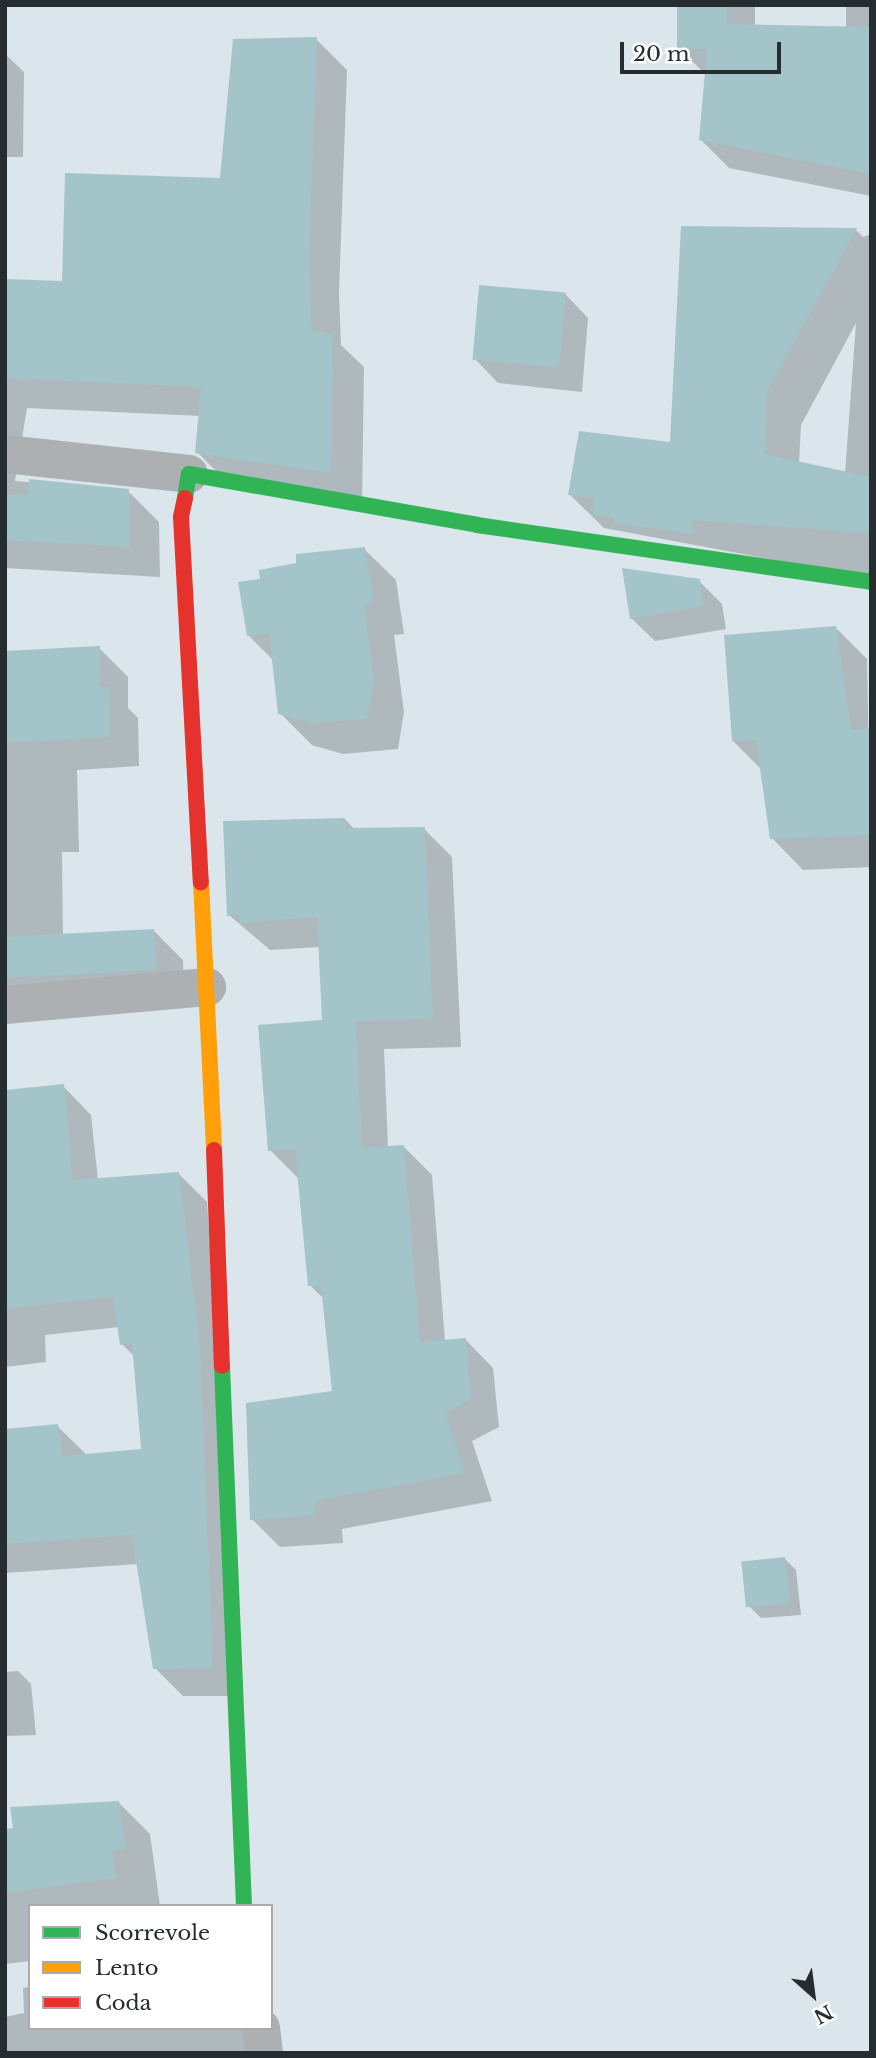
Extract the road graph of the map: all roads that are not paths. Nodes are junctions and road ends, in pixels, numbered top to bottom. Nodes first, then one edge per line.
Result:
1 (5, 454) edge
2 (189, 474) junction
3 (871, 582) edge
4 (206, 987) junction
5 (5, 1005) edge
6 (244, 1904) edge
7 (261, 2030) edge
8 (264, 2053) edge

1 - 2 street
2 - 3 street
2 - 4 street
4 - 5 street
4 - 6 street
7 - 8 street

